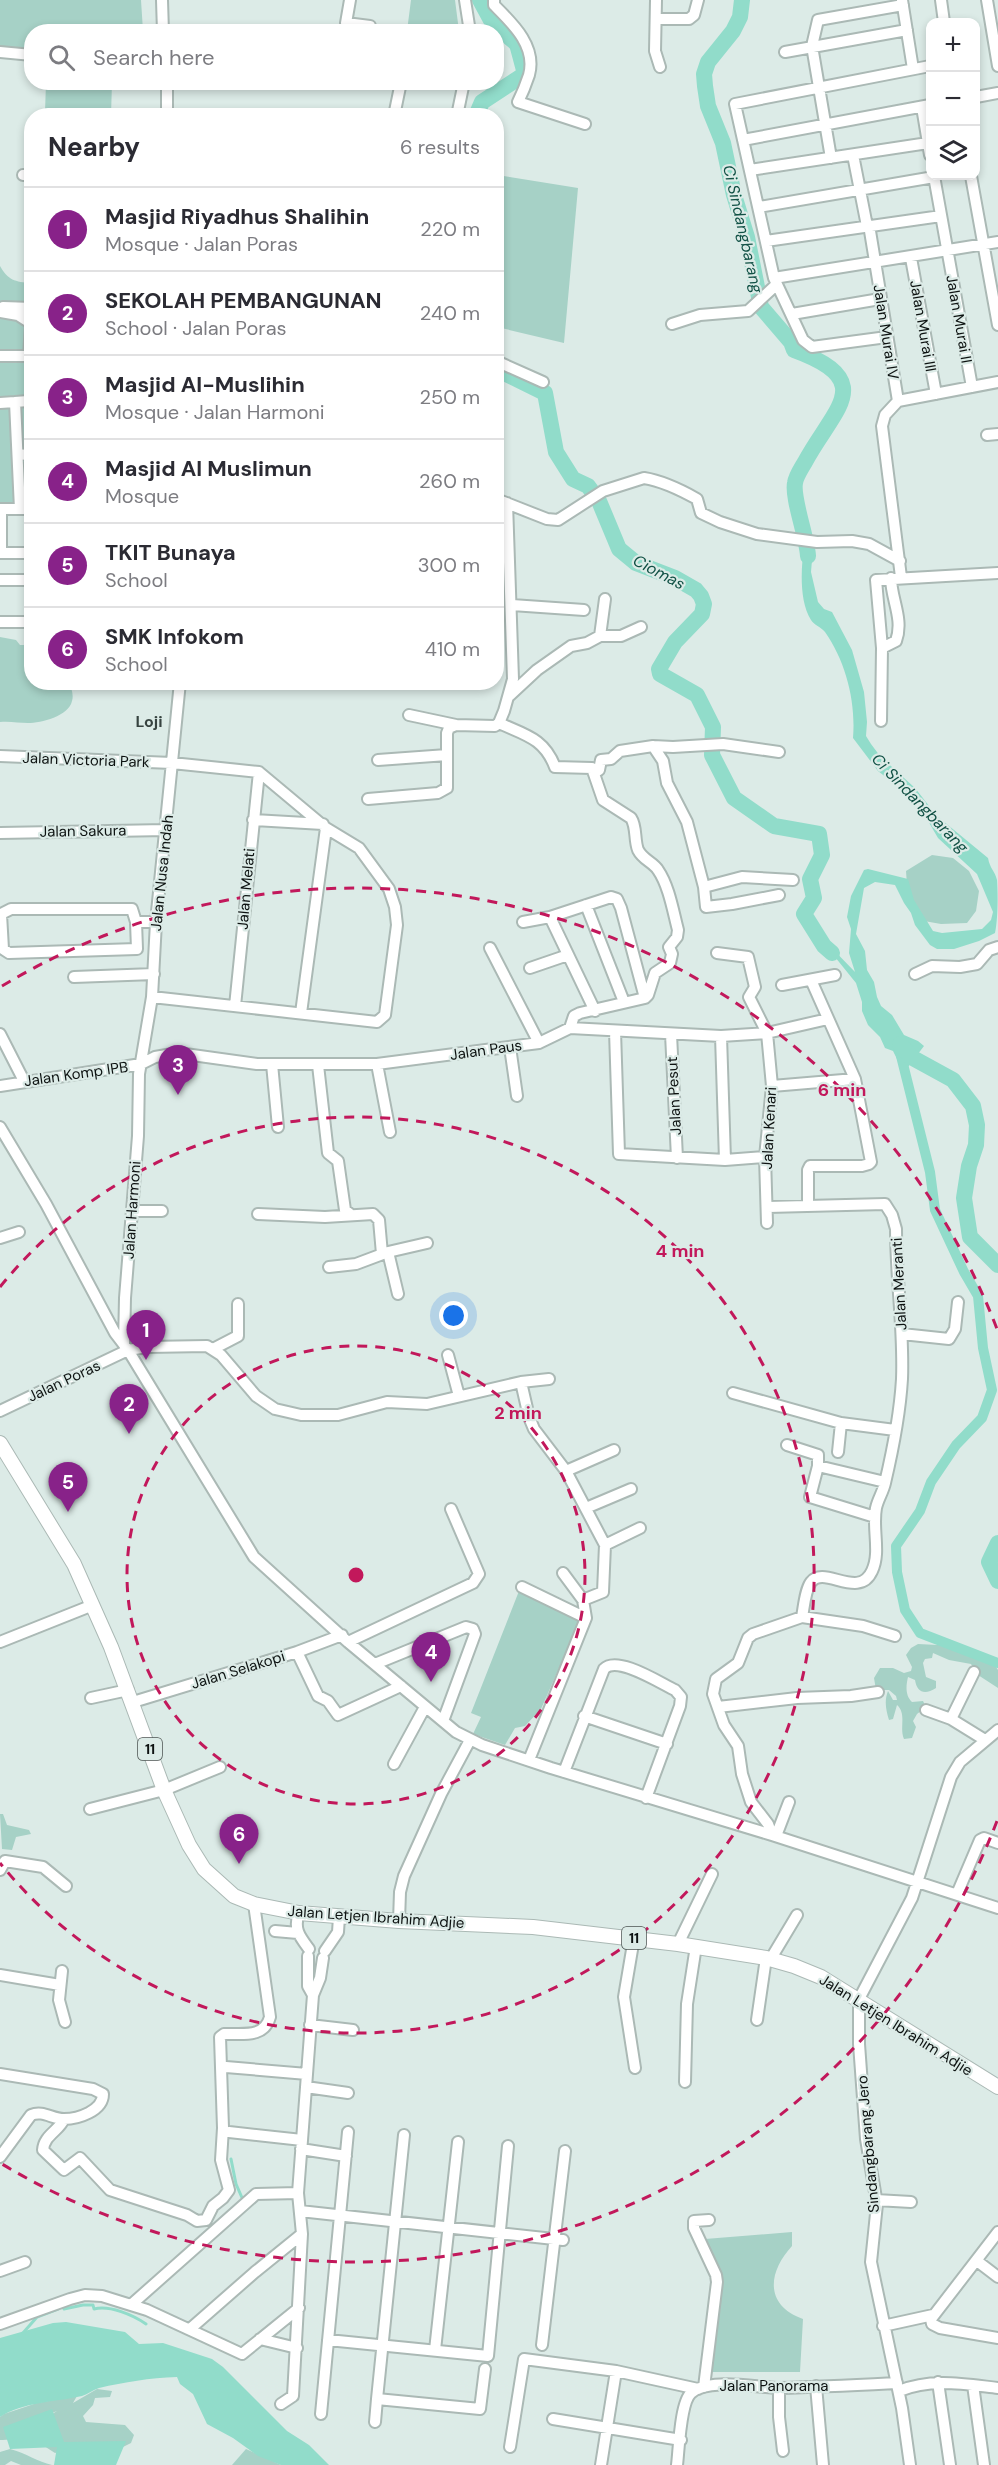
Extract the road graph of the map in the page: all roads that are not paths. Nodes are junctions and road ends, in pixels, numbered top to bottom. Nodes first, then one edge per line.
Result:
1 (162, 0) edge
2 (350, 0) edge
3 (465, 0) edge
4 (494, 0) edge
5 (656, 0) edge
6 (698, 0) edge
7 (941, 0) edge
8 (987, 0) edge
9 (902, 2) edge
10 (943, 18) edge
11 (657, 19) junction
12 (162, 24) edge
13 (354, 24) edge
14 (469, 24) edge
15 (907, 30) junction
16 (812, 46) junction
17 (0, 52) edge
18 (785, 52) dead end
19 (24, 54) edge
20 (998, 66) edge
21 (660, 67) dead end
22 (926, 67) edge
23 (913, 69) junction
24 (819, 86) junction
25 (167, 90) edge
26 (399, 90) edge
27 (462, 90) edge
28 (998, 93) edge
29 (980, 97) edge
30 (926, 106) edge
31 (167, 108) edge
32 (396, 108) edge
33 (459, 108) edge
34 (825, 123) junction
35 (585, 124) dead end
36 (743, 140) junction
37 (926, 143) edge
38 (853, 155) junction
39 (831, 158) junction
40 (750, 170) junction
41 (926, 178) edge
42 (935, 180) edge
43 (972, 180) edge
44 (860, 190) junction
45 (759, 207) junction
46 (941, 216) junction
47 (868, 225) junction
48 (766, 241) junction
49 (998, 242) edge
50 (984, 245) junction
51 (947, 252) junction
52 (911, 258) junction
53 (875, 264) junction
54 (775, 282) junction
55 (880, 299) junction
56 (0, 306) edge
57 (24, 308) edge
58 (0, 312) edge
59 (792, 314) junction
60 (24, 319) edge
61 (672, 324) dead end
62 (998, 325) edge
63 (887, 337) junction
64 (0, 356) edge
65 (24, 356) edge
66 (504, 365) edge
67 (543, 382) dead end
68 (998, 382) edge
69 (972, 387) junction
70 (936, 394) junction
71 (24, 401) edge
72 (898, 401) junction
73 (15, 402) junction
74 (0, 403) edge
75 (18, 455) junction
76 (24, 455) edge
77 (24, 496) edge
78 (504, 502) edge
79 (507, 503) junction
80 (24, 509) edge
81 (24, 553) edge
82 (900, 561) junction
83 (998, 573) edge
84 (896, 578) junction
85 (0, 580) edge
86 (24, 580) edge
87 (605, 599) dead end
88 (512, 605) junction
89 (584, 610) dead end
90 (0, 622) edge
91 (24, 622) edge
92 (641, 627) dead end
93 (600, 636) junction
94 (882, 648) junction
95 (179, 690) edge
96 (509, 696) junction
97 (410, 715) dead end
98 (881, 721) dead end
99 (499, 723) junction
100 (456, 725) junction
101 (653, 746) junction
102 (779, 752) dead end
103 (447, 755) junction
104 (0, 756) edge
105 (378, 760) dead end
106 (172, 763) junction
107 (259, 772) junction
108 (594, 773) junction
109 (368, 799) dead end
110 (253, 820) junction
111 (325, 826) junction
112 (166, 830) junction
113 (0, 833) edge
114 (794, 880) dead end
115 (704, 886) junction
116 (779, 895) dead end
117 (586, 905) junction
118 (550, 917) junction
119 (156, 921) junction
120 (136, 922) junction
121 (523, 922) dead end
122 (998, 947) edge
123 (490, 948) dead end
124 (717, 953) dead end
125 (568, 955) junction
126 (530, 968) dead end
127 (154, 974) junction
128 (915, 974) dead end
129 (835, 975) dead end
130 (74, 977) dead end
131 (811, 980) junction
132 (782, 985) dead end
133 (152, 998) junction
134 (645, 998) junction
135 (624, 1002) junction
136 (235, 1006) junction
137 (595, 1011) junction
138 (301, 1013) junction
139 (828, 1019) junction
140 (570, 1028) junction
141 (615, 1031) junction
142 (767, 1033) junction
143 (0, 1034) edge
144 (671, 1034) junction
145 (721, 1036) junction
146 (539, 1042) junction
147 (510, 1047) junction
148 (272, 1064) junction
149 (377, 1064) junction
150 (318, 1065) junction
151 (140, 1069) junction
152 (855, 1079) junction
153 (24, 1081) junction
154 (0, 1086) edge
155 (772, 1086) junction
156 (517, 1096) dead end
157 (0, 1127) edge
158 (278, 1127) dead end
159 (390, 1132) dead end
160 (765, 1157) junction
161 (677, 1158) junction
162 (725, 1160) junction
163 (808, 1206) junction
164 (768, 1207) junction
165 (132, 1211) junction
166 (162, 1211) dead end
167 (258, 1214) dead end
168 (350, 1214) junction
169 (767, 1223) dead end
170 (19, 1232) dead end
171 (0, 1238) edge
172 (426, 1243) dead end
173 (385, 1253) junction
174 (329, 1267) dead end
175 (398, 1294) dead end
176 (958, 1302) dead end
177 (238, 1304) dead end
178 (902, 1334) junction
179 (126, 1348) junction
180 (213, 1349) junction
181 (448, 1355) dead end
182 (549, 1378) dead end
183 (521, 1382) junction
184 (734, 1393) dead end
185 (459, 1396) junction
186 (0, 1411) edge
187 (841, 1423) junction
188 (895, 1430) junction
189 (0, 1443) edge
190 (787, 1444) dead end
191 (614, 1450) dead end
192 (838, 1452) dead end
193 (818, 1466) junction
194 (566, 1471) junction
195 (885, 1482) junction
196 (631, 1489) dead end
197 (586, 1508) junction
198 (451, 1509) dead end
199 (875, 1517) junction
200 (640, 1528) dead end
201 (605, 1545) junction
202 (563, 1573) dead end
203 (522, 1587) dead end
204 (583, 1600) junction
205 (93, 1605) junction
206 (802, 1617) junction
207 (586, 1618) junction
208 (895, 1636) dead end
209 (345, 1638) junction
210 (0, 1642) edge
211 (297, 1652) junction
212 (375, 1664) junction
213 (974, 1672) dead end
214 (401, 1686) junction
215 (878, 1692) dead end
216 (130, 1696) junction
217 (91, 1698) dead end
218 (425, 1707) junction
219 (718, 1707) junction
220 (927, 1710) dead end
221 (584, 1716) junction
222 (951, 1719) junction
223 (443, 1721) junction
224 (998, 1730) edge
225 (470, 1740) junction
226 (985, 1740) junction
227 (667, 1744) junction
228 (529, 1760) junction
229 (394, 1764) dead end
230 (220, 1767) dead end
231 (564, 1772) junction
232 (164, 1790) junction
233 (646, 1798) junction
234 (789, 1802) dead end
235 (90, 1809) dead end
236 (774, 1835) junction
237 (998, 1843) edge
238 (0, 1870) edge
239 (712, 1874) dead end
240 (917, 1884) junction
241 (66, 1886) dead end
242 (957, 1894) junction
243 (254, 1904) junction
244 (998, 1908) edge
245 (299, 1913) junction
246 (797, 1915) dead end
247 (339, 1917) junction
248 (399, 1921) junction
249 (274, 1931) dead end
250 (298, 1933) junction
251 (633, 1938) junction
252 (678, 1944) junction
253 (696, 1946) junction
254 (768, 1959) junction
255 (62, 1971) dead end
256 (0, 1975) edge
257 (60, 1985) junction
258 (313, 1995) junction
259 (859, 1999) junction
260 (757, 2020) dead end
261 (65, 2022) dead end
262 (310, 2025) junction
263 (353, 2030) dead end
264 (226, 2067) dead end
265 (634, 2068) dead end
266 (0, 2074) edge
267 (307, 2074) junction
268 (685, 2082) dead end
269 (306, 2087) junction
270 (998, 2087) edge
271 (348, 2093) dead end
272 (64, 2119) junction
273 (230, 2132) dead end
274 (348, 2132) dead end
275 (404, 2135) dead end
276 (458, 2142) dead end
277 (302, 2145) junction
278 (508, 2146) dead end
279 (565, 2151) dead end
280 (346, 2156) junction
281 (0, 2157) edge
282 (298, 2193) junction
283 (876, 2200) junction
284 (911, 2202) dead end
285 (300, 2211) junction
286 (340, 2216) junction
287 (395, 2220) junction
288 (709, 2220) dead end
289 (448, 2228) junction
290 (998, 2232) edge
291 (498, 2233) junction
292 (302, 2234) junction
293 (559, 2239) junction
294 (977, 2261) junction
295 (25, 2262) dead end
296 (0, 2271) edge
297 (998, 2277) edge
298 (132, 2304) junction
299 (299, 2308) junction
300 (933, 2315) junction
301 (0, 2324) edge
302 (883, 2326) junction
303 (190, 2329) junction
304 (998, 2338) edge
305 (260, 2339) junction
306 (328, 2340) junction
307 (382, 2344) junction
308 (542, 2345) dead end
309 (297, 2348) junction
310 (435, 2350) junction
311 (485, 2369) dead end
312 (616, 2371) junction
313 (938, 2382) junction
314 (973, 2385) junction
315 (816, 2386) junction
316 (898, 2387) junction
317 (701, 2388) junction
318 (779, 2388) junction
319 (998, 2388) edge
320 (377, 2399) junction
321 (281, 2404) dead end
322 (321, 2414) dead end
323 (553, 2419) dead end
324 (375, 2422) dead end
325 (608, 2427) junction
326 (681, 2440) junction
327 (510, 2447) dead end
328 (783, 2451) dead end
329 (601, 2465) edge
330 (676, 2465) edge
331 (823, 2465) edge
332 (910, 2465) edge
333 (950, 2465) edge
334 (984, 2465) edge

1 - 12 street
2 - 13 street
3 - 14 street
4 - 35 street
5 - 11 street
6 - 11 street
7 - 10 street
8 - 20 street
9 - 15 street
9 - 16 street
11 - 21 street
15 - 16 street
15 - 23 street
16 - 18 street
16 - 24 street
17 - 19 street
22 - 23 street
23 - 24 street
24 - 34 street
24 - 36 street
25 - 31 street
26 - 32 street
27 - 33 street
28 - 29 street
30 - 34 street
34 - 36 street
34 - 39 street
36 - 40 street
37 - 38 street
38 - 39 street
38 - 44 street, Jalan Murai IV
39 - 40 street
40 - 45 street
41 - 44 street
42 - 46 street, Jalan Murai II
43 - 50 street
44 - 45 street
44 - 47 street, Jalan Murai IV
45 - 48 street
46 - 47 street
46 - 51 street, Jalan Murai II
47 - 48 street
47 - 53 street, Jalan Murai IV
48 - 54 street
49 - 50 street
50 - 51 street
50 - 62 street
51 - 52 street
51 - 69 street, Jalan Murai II
52 - 53 street
52 - 70 street, Jalan Murai III
53 - 54 street
53 - 55 street, Jalan Murai IV
54 - 59 street
54 - 61 street
55 - 59 street
55 - 63 street, Jalan Murai IV
56 - 57 street
58 - 60 street
59 - 63 street
63 - 72 street, Jalan Murai IV
64 - 65 street
66 - 67 street
68 - 69 street
69 - 70 street
70 - 72 street
71 - 73 street
72 - 82 street
73 - 74 street
73 - 75 street
75 - 76 street
75 - 77 street
78 - 79 street
79 - 82 street
79 - 88 street
80 - 81 street
82 - 84 street
83 - 84 street
84 - 94 street
84 - 94 street
85 - 86 street
87 - 93 street
88 - 89 street
88 - 96 street
90 - 91 street
92 - 93 street
93 - 96 street
94 - 98 street
95 - 106 street, Jalan Nusa Indah
96 - 99 street
97 - 100 street
99 - 100 street
99 - 108 street
100 - 103 street
101 - 102 street
101 - 108 street
101 - 115 street
103 - 105 street
103 - 109 street
104 - 106 street, Jalan Victoria Park
106 - 107 street, Jalan Victoria Park
106 - 112 street, Jalan Nusa Indah
107 - 110 street, Jalan Melati
107 - 111 street
108 - 134 street
110 - 111 street
110 - 136 street, Jalan Melati
111 - 138 street
111 - 138 street
112 - 113 street, Jalan Sakura
112 - 119 street, Jalan Nusa Indah
114 - 115 street
115 - 116 street
117 - 118 street
117 - 134 street
117 - 135 street
118 - 121 street
118 - 125 street
119 - 120 street
119 - 127 street, Jalan Nusa Indah
120 - 120 street
122 - 128 street
123 - 146 street
124 - 142 street
125 - 126 street
125 - 137 street
127 - 130 street
127 - 133 street, Jalan Nusa Indah
129 - 131 street
131 - 132 street
131 - 139 street
133 - 136 street
133 - 151 street, Jalan Nusa Indah
134 - 135 street
135 - 137 street
136 - 138 street
137 - 140 street
139 - 142 street, Jalan Paus
139 - 152 street
140 - 141 street, Jalan Paus
140 - 146 street, Jalan Paus
141 - 144 street, Jalan Paus
141 - 161 street
142 - 145 street, Jalan Paus
142 - 155 street, Jalan Kenari
143 - 153 street
144 - 145 street, Jalan Paus
144 - 161 street, Jalan Pesut
145 - 162 street
146 - 147 street, Jalan Paus
147 - 149 street, Jalan Paus
147 - 156 street
148 - 150 street, Jalan Paus
148 - 151 street, Jalan Paus
148 - 158 street
149 - 150 street, Jalan Paus
149 - 159 street
150 - 168 street
151 - 153 street, Jalan Komp IPB
151 - 165 street, Jalan Harmoni
152 - 155 street
152 - 163 street
153 - 154 street, Jalan Komp IPB
155 - 160 street, Jalan Kenari
157 - 179 street
160 - 162 street
160 - 164 street, Jalan Kenari
161 - 162 street
163 - 164 street, Jalan Meranti
163 - 178 street, Jalan Meranti
164 - 169 street, Jalan Kenari
165 - 166 street
165 - 179 street, Jalan Harmoni
167 - 168 street
168 - 173 street
170 - 171 street
172 - 173 street
173 - 174 street
173 - 175 street
176 - 178 street
177 - 180 street
178 - 188 street, Jalan Meranti
179 - 180 street, Jalan Poras
179 - 186 street, Jalan Poras
179 - 209 street
180 - 185 street
181 - 185 street
182 - 183 street
183 - 185 street
183 - 194 street
184 - 187 street
187 - 188 street
187 - 192 street
188 - 195 street, Jalan Meranti
189 - 205 main road, Jalan Letjen Ibrahim Adjie / 11
190 - 193 street
191 - 194 street
193 - 195 street
193 - 199 street
194 - 197 street
195 - 199 street, Jalan Meranti
196 - 197 street
197 - 201 street
198 - 209 street, Jalan Selakopi
199 - 206 street, Jalan Meranti
200 - 201 street
201 - 204 street
202 - 204 street
203 - 207 street
204 - 207 street
205 - 210 street
205 - 216 main road, Jalan Letjen Ibrahim Adjie / 11
206 - 208 street
206 - 219 street
207 - 228 street
209 - 211 street, Jalan Selakopi
209 - 212 street
211 - 214 street
211 - 216 street, Jalan Selakopi
212 - 214 street
212 - 223 street
213 - 222 street
214 - 218 street
215 - 219 street
216 - 217 street, Jalan Selakopi
216 - 232 main road, Jalan Letjen Ibrahim Adjie / 11
218 - 223 street
218 - 229 street
219 - 236 street
220 - 222 street
221 - 227 street
221 - 227 street
221 - 231 street
222 - 226 street
223 - 225 street
224 - 226 street
225 - 228 street
225 - 248 street
226 - 240 street
227 - 233 street
228 - 231 street
230 - 232 street
231 - 233 street
232 - 235 street
232 - 243 main road, Jalan Letjen Ibrahim Adjie / 11
233 - 236 street
234 - 236 street
236 - 240 street
237 - 242 street
238 - 241 street
239 - 252 street
240 - 242 street
240 - 259 street
242 - 244 street
243 - 245 main road, Jalan Letjen Ibrahim Adjie / 11
243 - 272 street
245 - 247 main road, Jalan Letjen Ibrahim Adjie / 11
245 - 250 street
246 - 254 street
247 - 248 main road, Jalan Letjen Ibrahim Adjie / 11
247 - 258 street
248 - 251 main road, Jalan Letjen Ibrahim Adjie / 11
249 - 250 street
250 - 258 street
251 - 252 main road, Jalan Letjen Ibrahim Adjie / 11
251 - 265 street
252 - 253 main road, Jalan Letjen Ibrahim Adjie / 11
253 - 254 main road, Jalan Letjen Ibrahim Adjie / 11
253 - 268 street
254 - 259 main road, Jalan Letjen Ibrahim Adjie / 11
254 - 260 street
255 - 257 street
256 - 257 street
257 - 261 street
258 - 262 street
259 - 270 main road, Jalan Letjen Ibrahim Adjie / 11
259 - 283 street, Sindangbarang Jero
262 - 263 street
262 - 267 street
264 - 267 street
266 - 272 street
267 - 269 street
269 - 271 street
269 - 277 street
272 - 281 street
273 - 277 street
274 - 280 street
275 - 287 street
276 - 289 street
277 - 280 street
277 - 282 street
278 - 291 street
279 - 293 street
280 - 286 street
282 - 285 street
282 - 298 street
283 - 284 street
283 - 302 street, Sindangbarang Jero
285 - 286 street
285 - 292 street
286 - 287 street
286 - 306 street
287 - 289 street
287 - 307 street
288 - 317 street
289 - 291 street
289 - 310 street
290 - 294 street
291 - 293 street
291 - 310 street
292 - 299 street
292 - 303 street
293 - 308 street
294 - 297 street
294 - 300 street
295 - 296 street
298 - 301 street
298 - 303 street
299 - 305 street
299 - 309 street
300 - 302 street
300 - 304 street
302 - 316 street, Sindangbarang Jero
303 - 305 street
305 - 309 street
306 - 307 street
306 - 322 street
307 - 310 street
307 - 320 street
309 - 321 street
311 - 320 street
312 - 317 street
312 - 325 street
312 - 327 street
313 - 314 street, Jalan Panorama
313 - 316 street, Jalan Panorama
313 - 333 street
314 - 319 street, Jalan Panorama
314 - 334 street
315 - 316 street, Jalan Panorama
315 - 318 street, Jalan Panorama
315 - 331 street
316 - 332 street, Sindangbarang Jero
317 - 318 street, Jalan Panorama
317 - 326 street, Jalan Panorama
318 - 328 street
320 - 324 street
323 - 325 street
325 - 326 street
325 - 329 street
326 - 330 street, Jalan Panorama

